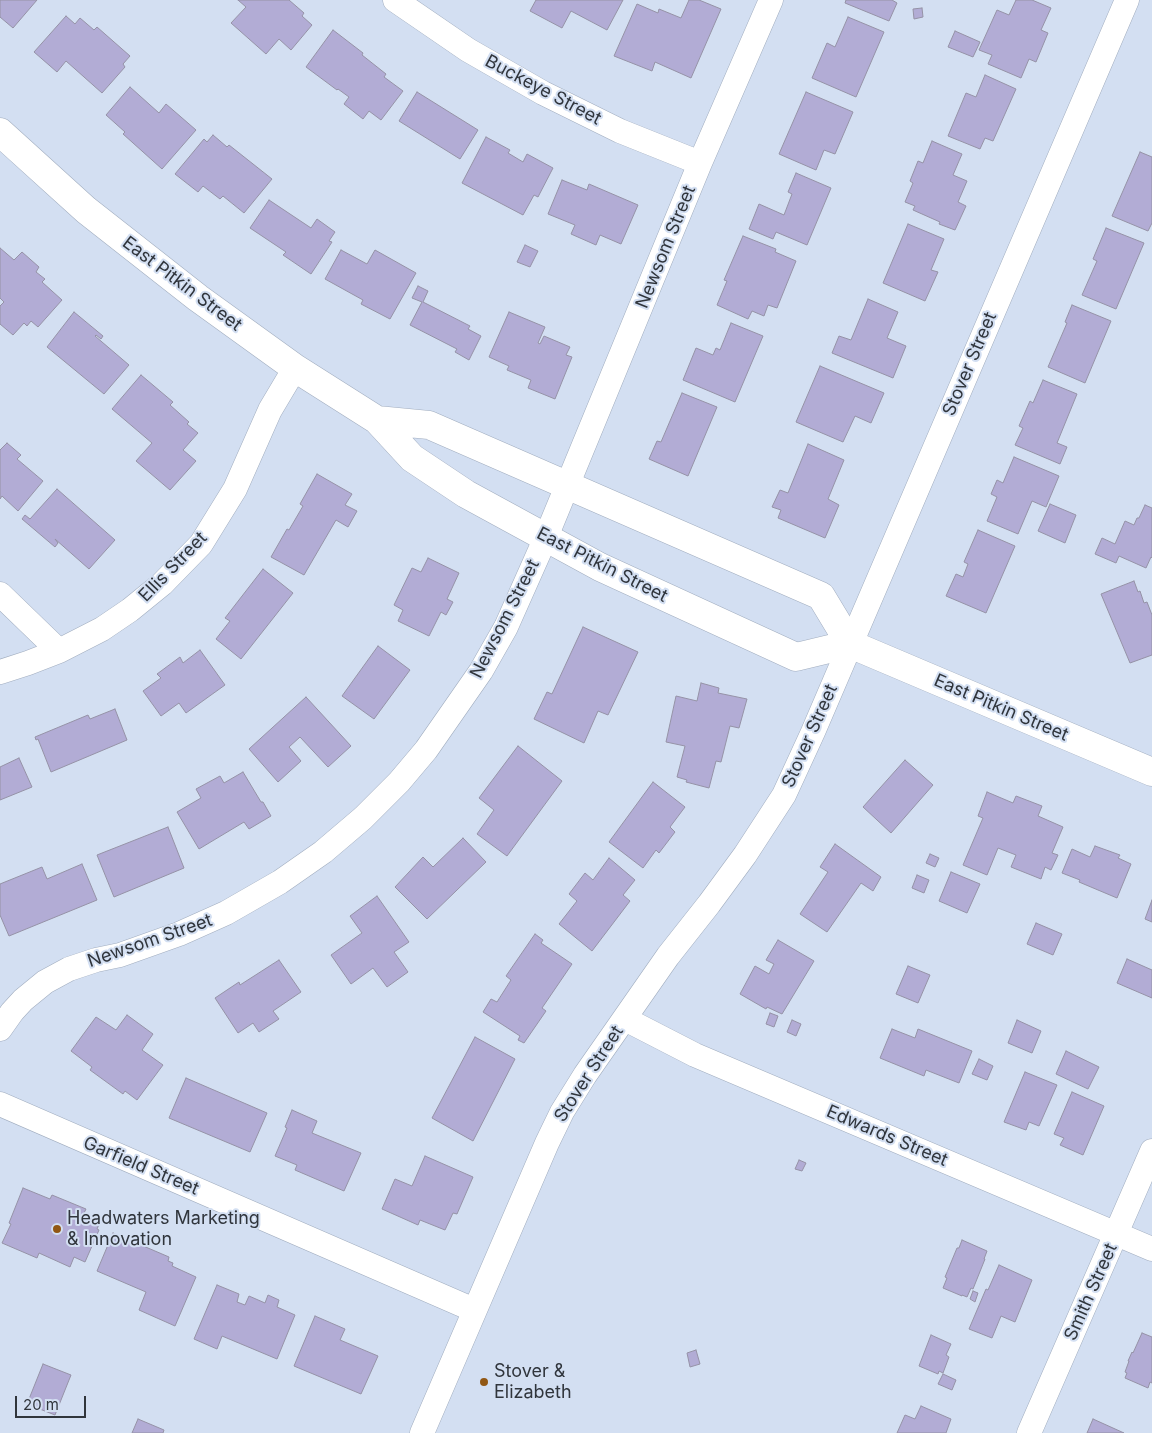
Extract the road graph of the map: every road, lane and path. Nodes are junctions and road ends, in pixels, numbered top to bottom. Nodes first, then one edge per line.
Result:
1 (395, 0) edge
2 (771, 0) edge
3 (1127, 0) edge
4 (0, 132) edge
5 (700, 163) junction
6 (295, 368) junction
7 (376, 420) junction
8 (567, 487) junction
9 (546, 538) junction
10 (0, 594) edge
11 (850, 644) junction
12 (60, 651) junction
13 (0, 672) edge
14 (1152, 772) edge
15 (625, 1019) junction
16 (0, 1029) edge
17 (0, 1104) edge
18 (1152, 1151) edge
19 (1117, 1233) junction
20 (1152, 1249) edge
21 (474, 1310) junction
22 (422, 1433) edge
23 (1029, 1433) edge

1 - 5 street, Buckeye Street
2 - 5 street, Newsom Street
3 - 11 street, Stover Street
4 - 6 street, East Pitkin Street
5 - 8 street, Newsom Street
6 - 7 street, East Pitkin Street
6 - 12 street, Ellis Street
7 - 8 street, East Pitkin Street
7 - 9 street, East Pitkin Street
8 - 9 street, Newsom Street
8 - 11 street, East Pitkin Street
9 - 11 street, East Pitkin Street
9 - 16 street, Newsom Street
10 - 12 street
11 - 14 street, East Pitkin Street
11 - 15 street, Stover Street
12 - 13 street, Ellis Street
15 - 19 street, Edwards Street
15 - 21 street, Stover Street
17 - 21 street, Garfield Street
18 - 19 street, Smith Street
19 - 20 street, Edwards Street
19 - 23 street, Smith Street
21 - 22 street, Stover Street

